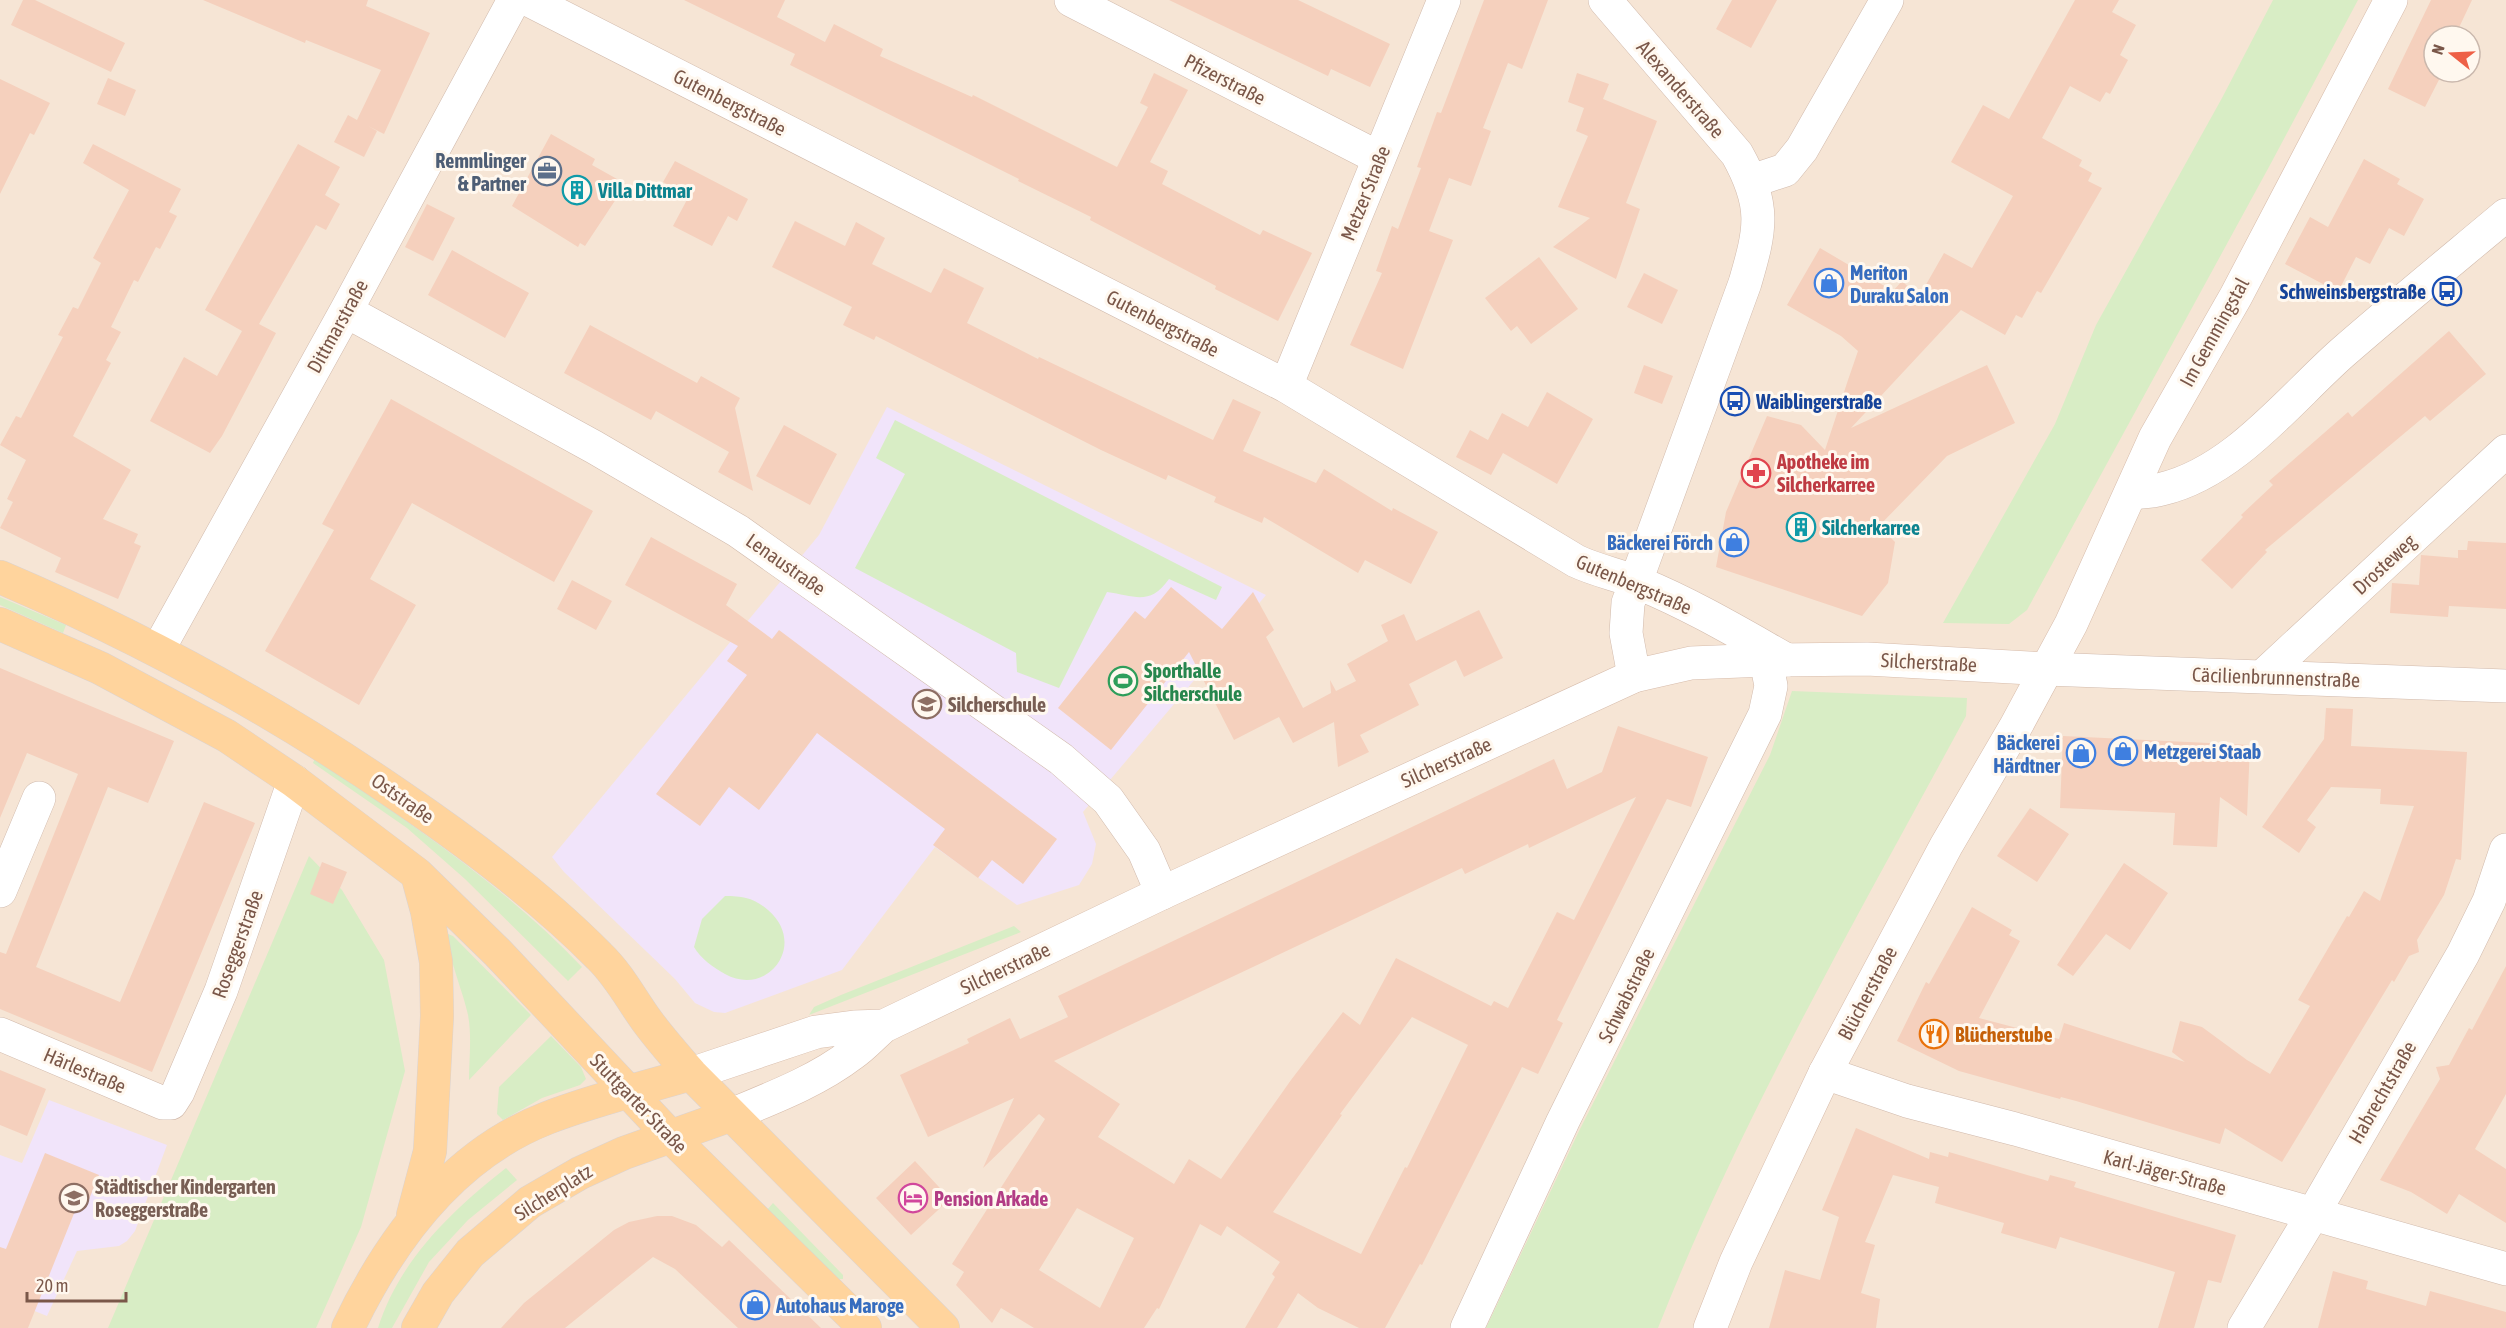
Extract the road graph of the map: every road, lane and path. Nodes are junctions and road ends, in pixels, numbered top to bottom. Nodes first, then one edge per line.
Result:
1 (514, 0) edge
2 (529, 0) edge
3 (1071, 0) edge
4 (1444, 0) edge
5 (1605, 0) edge
6 (1887, 0) edge
7 (2391, 0) edge
8 (1379, 159) junction
9 (1752, 181) junction
10 (2506, 215) edge
11 (346, 311) junction
12 (1286, 386) junction
13 (2506, 451) edge
14 (2131, 493) junction
15 (0, 577) edge
16 (1638, 582) junction
17 (0, 624) edge
18 (158, 651) junction
19 (1776, 660) junction
20 (2046, 669) junction
21 (1634, 676) junction
22 (2263, 676) junction
23 (2506, 687) edge
24 (294, 781) junction
25 (39, 798) dead end
26 (2506, 850) edge
27 (417, 874) junction
28 (0, 891) edge
29 (1162, 893) junction
30 (884, 1026) junction
31 (0, 1034) edge
32 (1825, 1073) junction
33 (691, 1074) junction
34 (628, 1092) junction
35 (171, 1103) joint
36 (731, 1115) junction
37 (670, 1137) junction
38 (2313, 1214) junction
39 (411, 1222) junction
40 (2506, 1269) edge
41 (348, 1328) edge
42 (418, 1328) edge
43 (864, 1328) edge
44 (943, 1328) edge
45 (1467, 1328) edge
46 (1710, 1328) edge
47 (2244, 1328) edge

1 - 11 street, Dittmarstraße
2 - 12 street, Gutenbergstraße
3 - 8 street, Pfizerstraße
4 - 8 street, Metzer Straße
5 - 9 street, Alexanderstraße
6 - 9 street
7 - 14 street, Im Gemmingstal
8 - 12 street, Metzer Straße
9 - 16 street
10 - 14 street
11 - 18 street, Dittmarstraße
11 - 29 street, Lenaustraße
12 - 16 street, Gutenbergstraße
13 - 22 street, Drosteweg
14 - 20 street, Im Gemmingstal
15 - 18 main road, Oststraße
16 - 19 street, Gutenbergstraße
16 - 21 street
17 - 24 main road
18 - 33 main road, Oststraße
19 - 20 street, Silcherstraße
19 - 21 street, Silcherstraße
19 - 45 street, Schwabstraße
20 - 22 street, Cäcilienbrunnenstraße
20 - 32 street, Blücherstraße
21 - 29 street, Silcherstraße
22 - 23 street, Cäcilienbrunnenstraße
24 - 27 main road
24 - 35 street, Roseggerstraße
25 - 28 street
26 - 38 street, Habrechtstraße
27 - 34 main road, Stuttgarter Straße
27 - 39 main road
29 - 30 street, Silcherstraße
30 - 33 street, Silcherstraße
30 - 36 street, Silcherstraße
31 - 35 street, Härlestraße
32 - 38 street, Karl-Jäger-Straße
32 - 46 street, Blücherstraße
33 - 34 main road
33 - 36 main road, Oststraße
34 - 37 main road, Stuttgarter Straße
34 - 39 main road
36 - 37 main road, Silcherplatz
36 - 44 main road
37 - 42 main road, Silcherplatz
37 - 43 main road, Stuttgarter Straße
38 - 40 street, Karl-Jäger-Straße
38 - 47 street, Habrechtstraße
39 - 41 main road

